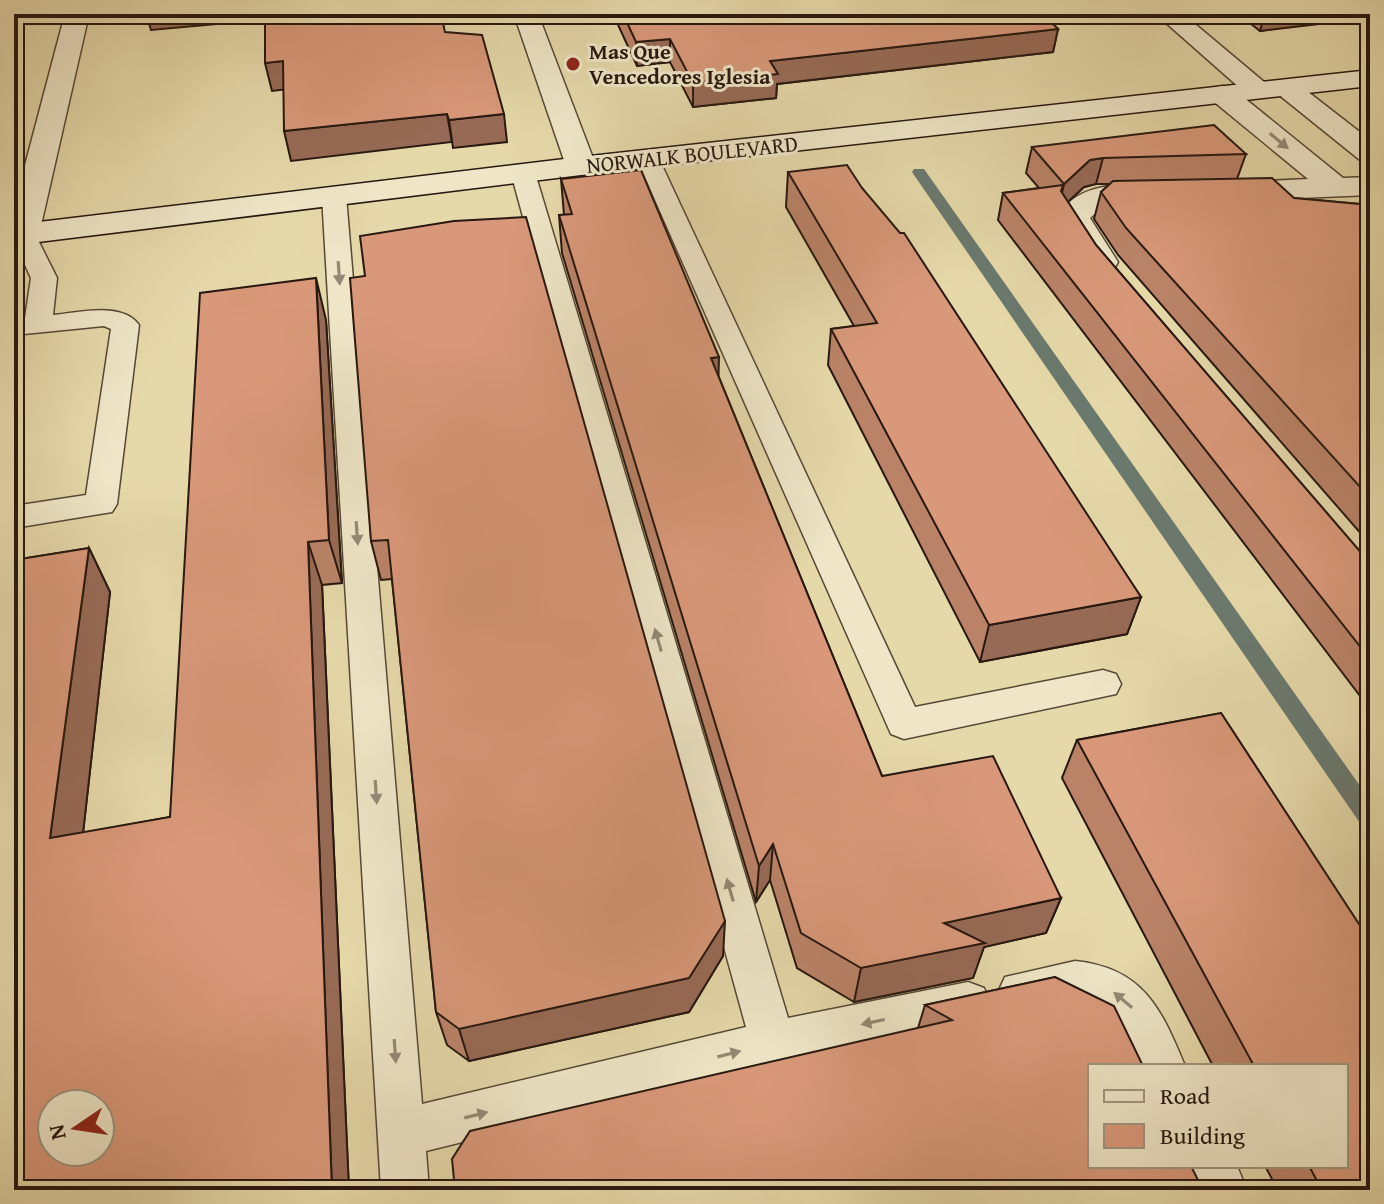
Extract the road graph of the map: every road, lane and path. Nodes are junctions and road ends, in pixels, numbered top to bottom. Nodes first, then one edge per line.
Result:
1 (77, 14) edge
2 (526, 14) edge
3 (1168, 14) edge
4 (1370, 78) edge
5 (1272, 88) junction
6 (1222, 94) junction
7 (1370, 154) edge
8 (648, 159) junction
9 (581, 166) junction
10 (523, 173) junction
11 (1353, 187) edge
12 (334, 196) junction
13 (19, 234) edge
14 (1123, 287) edge
15 (26, 326) edge
16 (14, 517) edge
17 (1103, 684) dead end
18 (773, 1043) junction
19 (1161, 1064) edge
20 (401, 1133) junction
21 (1212, 1168) edge
22 (405, 1190) edge
23 (1223, 1190) edge

1 - 13 street
2 - 9 street
3 - 5 street
4 - 5 street, NORWALK BOULEVARD
5 - 6 street, NORWALK BOULEVARD
5 - 7 street
6 - 8 street, NORWALK BOULEVARD
6 -> 11 street
8 - 9 street, NORWALK BOULEVARD
8 - 17 lane
9 - 10 street, NORWALK BOULEVARD
10 - 12 street, NORWALK BOULEVARD
18 -> 10 lane
11 - 14 street
12 - 13 street, NORWALK BOULEVARD
12 -> 20 lane
13 - 15 lane
15 - 16 lane
19 -> 18 lane
20 -> 18 lane
20 - 22 lane
21 - 23 lane

